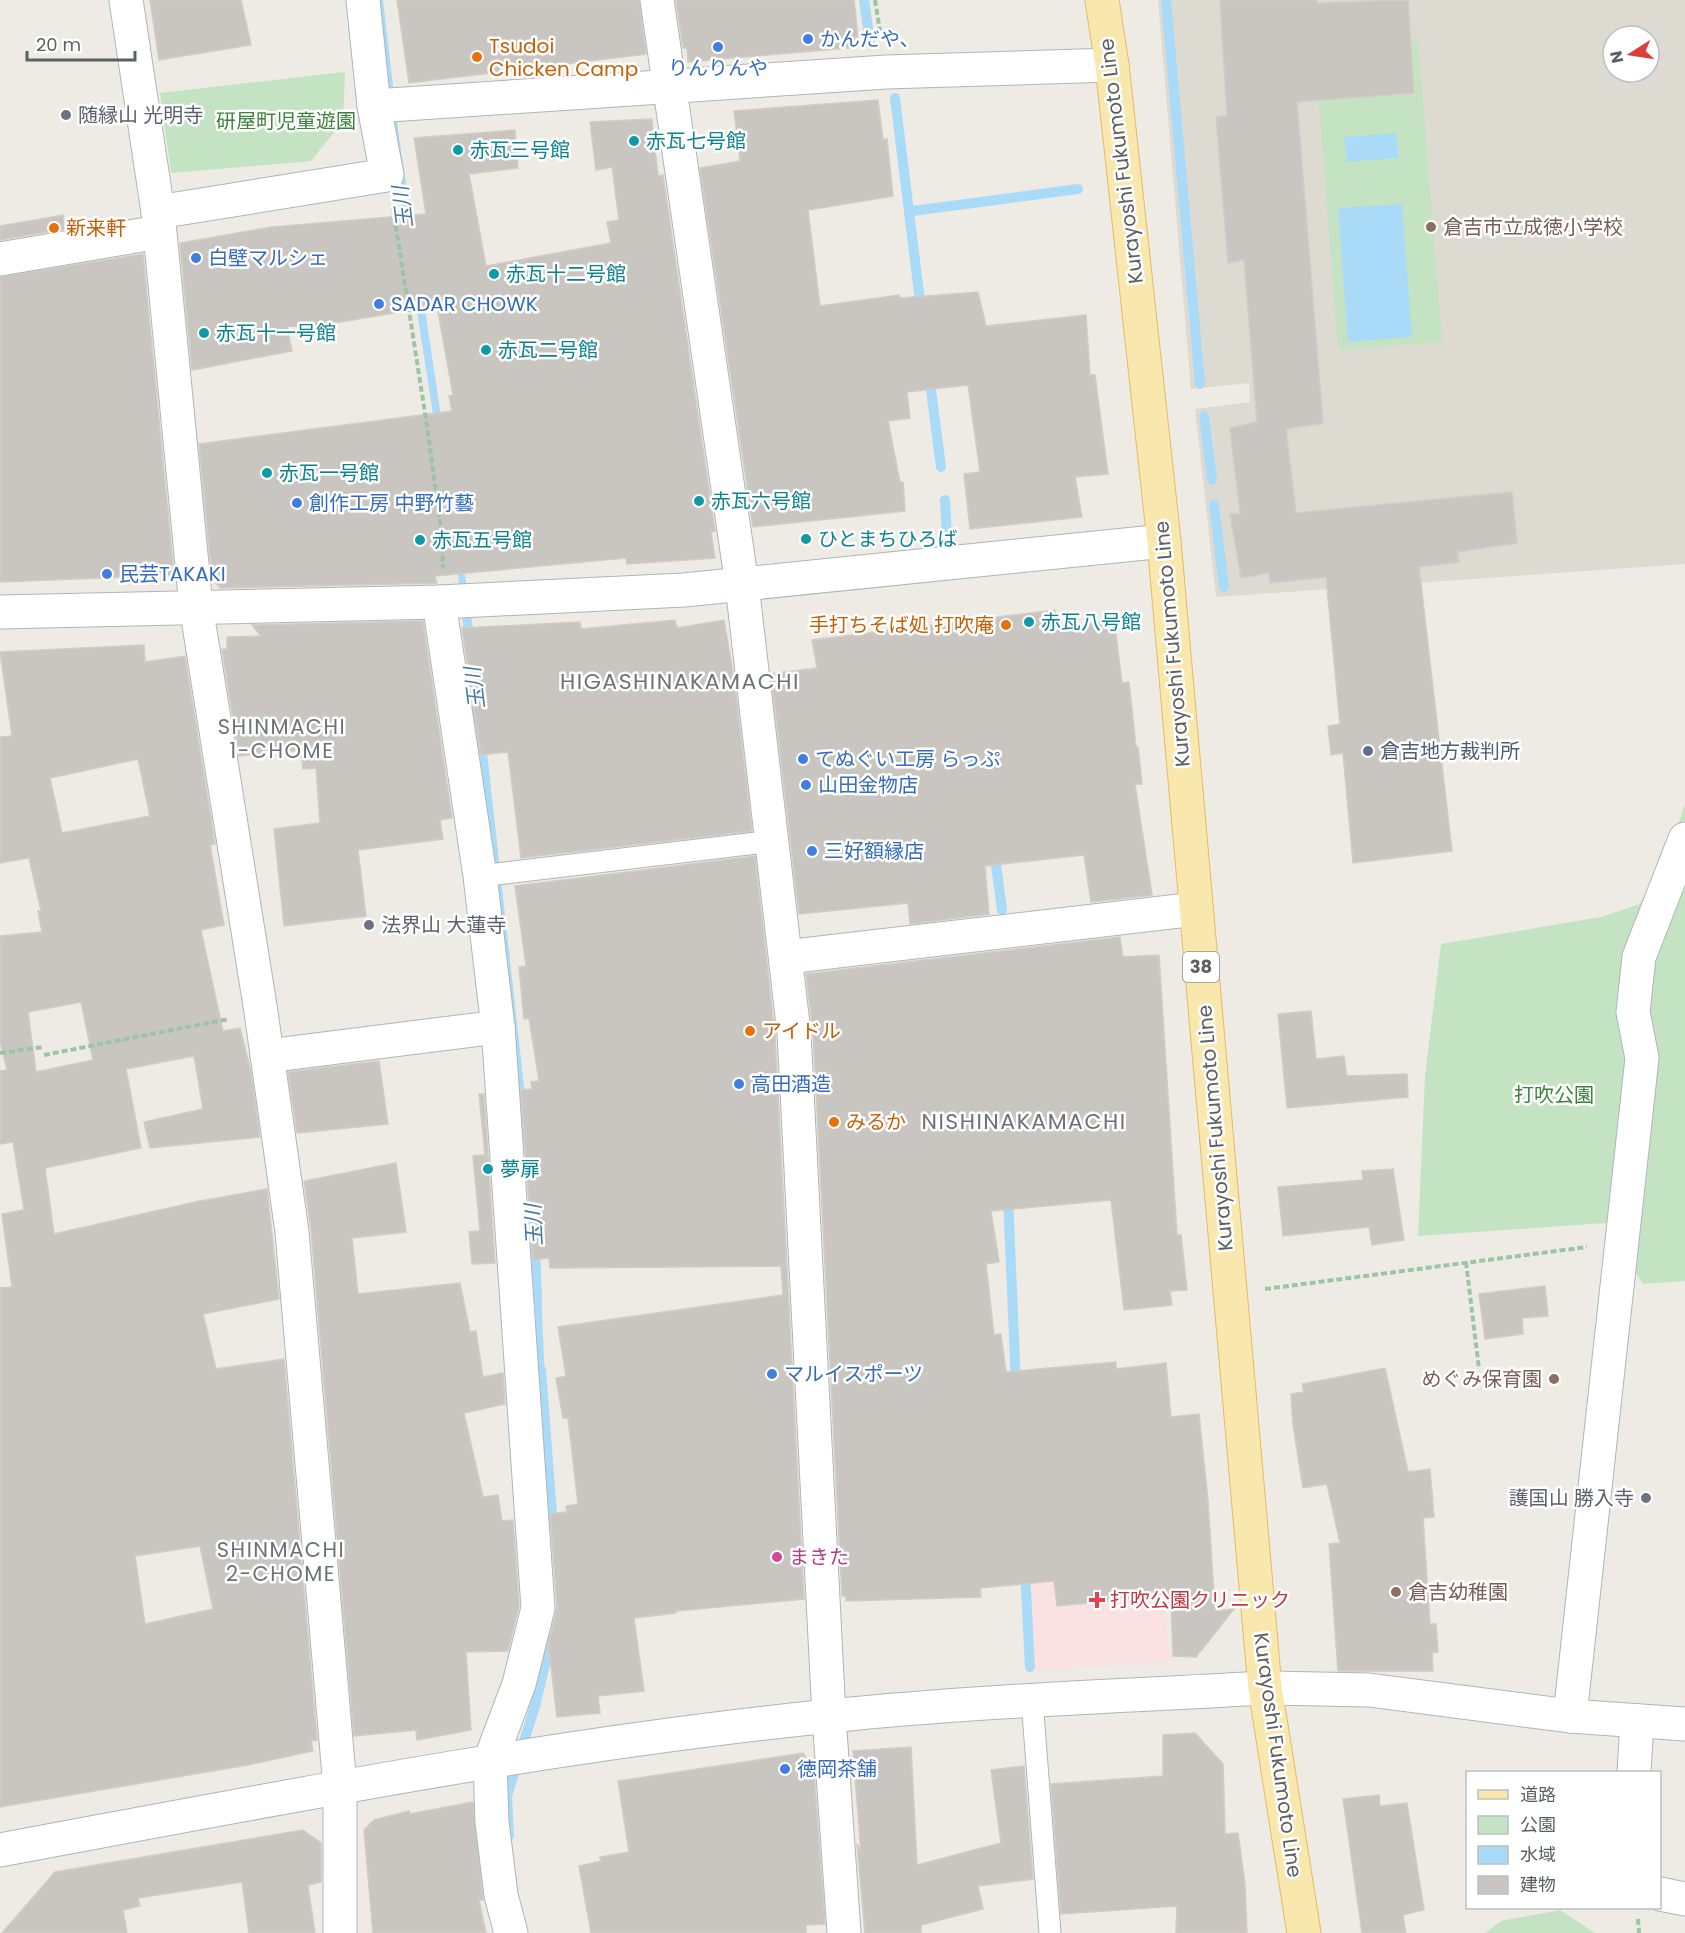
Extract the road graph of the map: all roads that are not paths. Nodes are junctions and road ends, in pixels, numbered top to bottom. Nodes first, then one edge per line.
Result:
1 (126, 0) edge
2 (363, 0) edge
3 (657, 0) edge
4 (1102, 0) edge
5 (1112, 65) junction
6 (670, 87) junction
7 (374, 106) junction
8 (159, 222) junction
9 (0, 259) edge
10 (1164, 541) junction
11 (742, 585) junction
12 (439, 602) junction
13 (196, 606) junction
14 (0, 612) edge
15 (1685, 839) edge
16 (773, 841) junction
17 (480, 876) junction
18 (1196, 909) junction
19 (786, 957) junction
20 (498, 1027) junction
21 (267, 1056) junction
22 (1265, 1688) junction
23 (1032, 1700) junction
24 (829, 1716) junction
25 (1570, 1716) junction
26 (1637, 1721) junction
27 (1685, 1724) edge
28 (490, 1761) junction
29 (1634, 1771) edge
30 (340, 1787) junction
31 (0, 1850) edge
32 (1661, 1894) edge
33 (1685, 1899) edge
34 (340, 1933) edge
35 (511, 1933) edge
36 (844, 1933) edge
37 (1050, 1933) edge
38 (1304, 1933) edge

1 - 8 street
2 - 7 street
3 - 6 street
4 - 5 main road, Kurayoshi Fukumoto Line / 38
5 - 6 street
5 - 10 main road, Kurayoshi Fukumoto Line / 38
6 - 7 street
6 - 11 street
7 - 8 street
8 - 9 street
8 - 13 street
10 - 11 street
10 - 18 main road, Kurayoshi Fukumoto Line / 38
11 - 12 street
11 - 16 street
12 - 13 street
12 - 17 street
13 - 14 street
13 - 21 street
15 - 25 street
16 - 17 lane
16 - 19 street
17 - 20 street
18 - 19 street
18 - 22 main road, Kurayoshi Fukumoto Line / 38
19 - 24 street
20 - 21 street
20 - 28 street
21 - 30 street
22 - 23 street
22 - 25 street
22 - 38 main road, Kurayoshi Fukumoto Line / 38
23 - 24 street
23 - 37 lane
24 - 28 street
24 - 36 street
25 - 26 street
26 - 27 street
26 - 29 street
28 - 30 street
28 - 35 street
30 - 31 street
30 - 34 street
32 - 33 street

